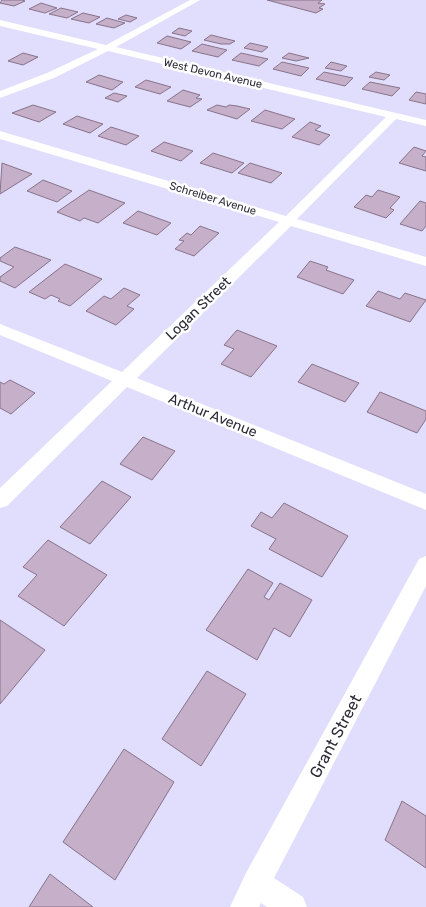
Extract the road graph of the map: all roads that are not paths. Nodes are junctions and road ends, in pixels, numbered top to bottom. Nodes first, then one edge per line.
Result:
1 (196, 0) edge
2 (0, 23) edge
3 (107, 48) junction
4 (0, 95) edge
5 (394, 115) junction
6 (426, 123) edge
7 (0, 135) edge
8 (288, 221) junction
9 (426, 262) edge
10 (0, 329) edge
11 (124, 379) junction
12 (0, 500) edge
13 (426, 502) edge
14 (426, 565) edge
15 (250, 895) edge
16 (293, 907) edge

1 - 3 street
2 - 3 street, West Devon Avenue
3 - 4 street
3 - 5 street, West Devon Avenue
5 - 6 street, West Devon Avenue
5 - 8 street, Logan Street
7 - 8 street, Schreiber Avenue
8 - 9 street, Schreiber Avenue
8 - 11 street, Logan Street
10 - 11 street, Arthur Avenue
11 - 12 street, Logan Street
11 - 13 street, Arthur Avenue
14 - 15 street, Grant Street
15 - 16 street

